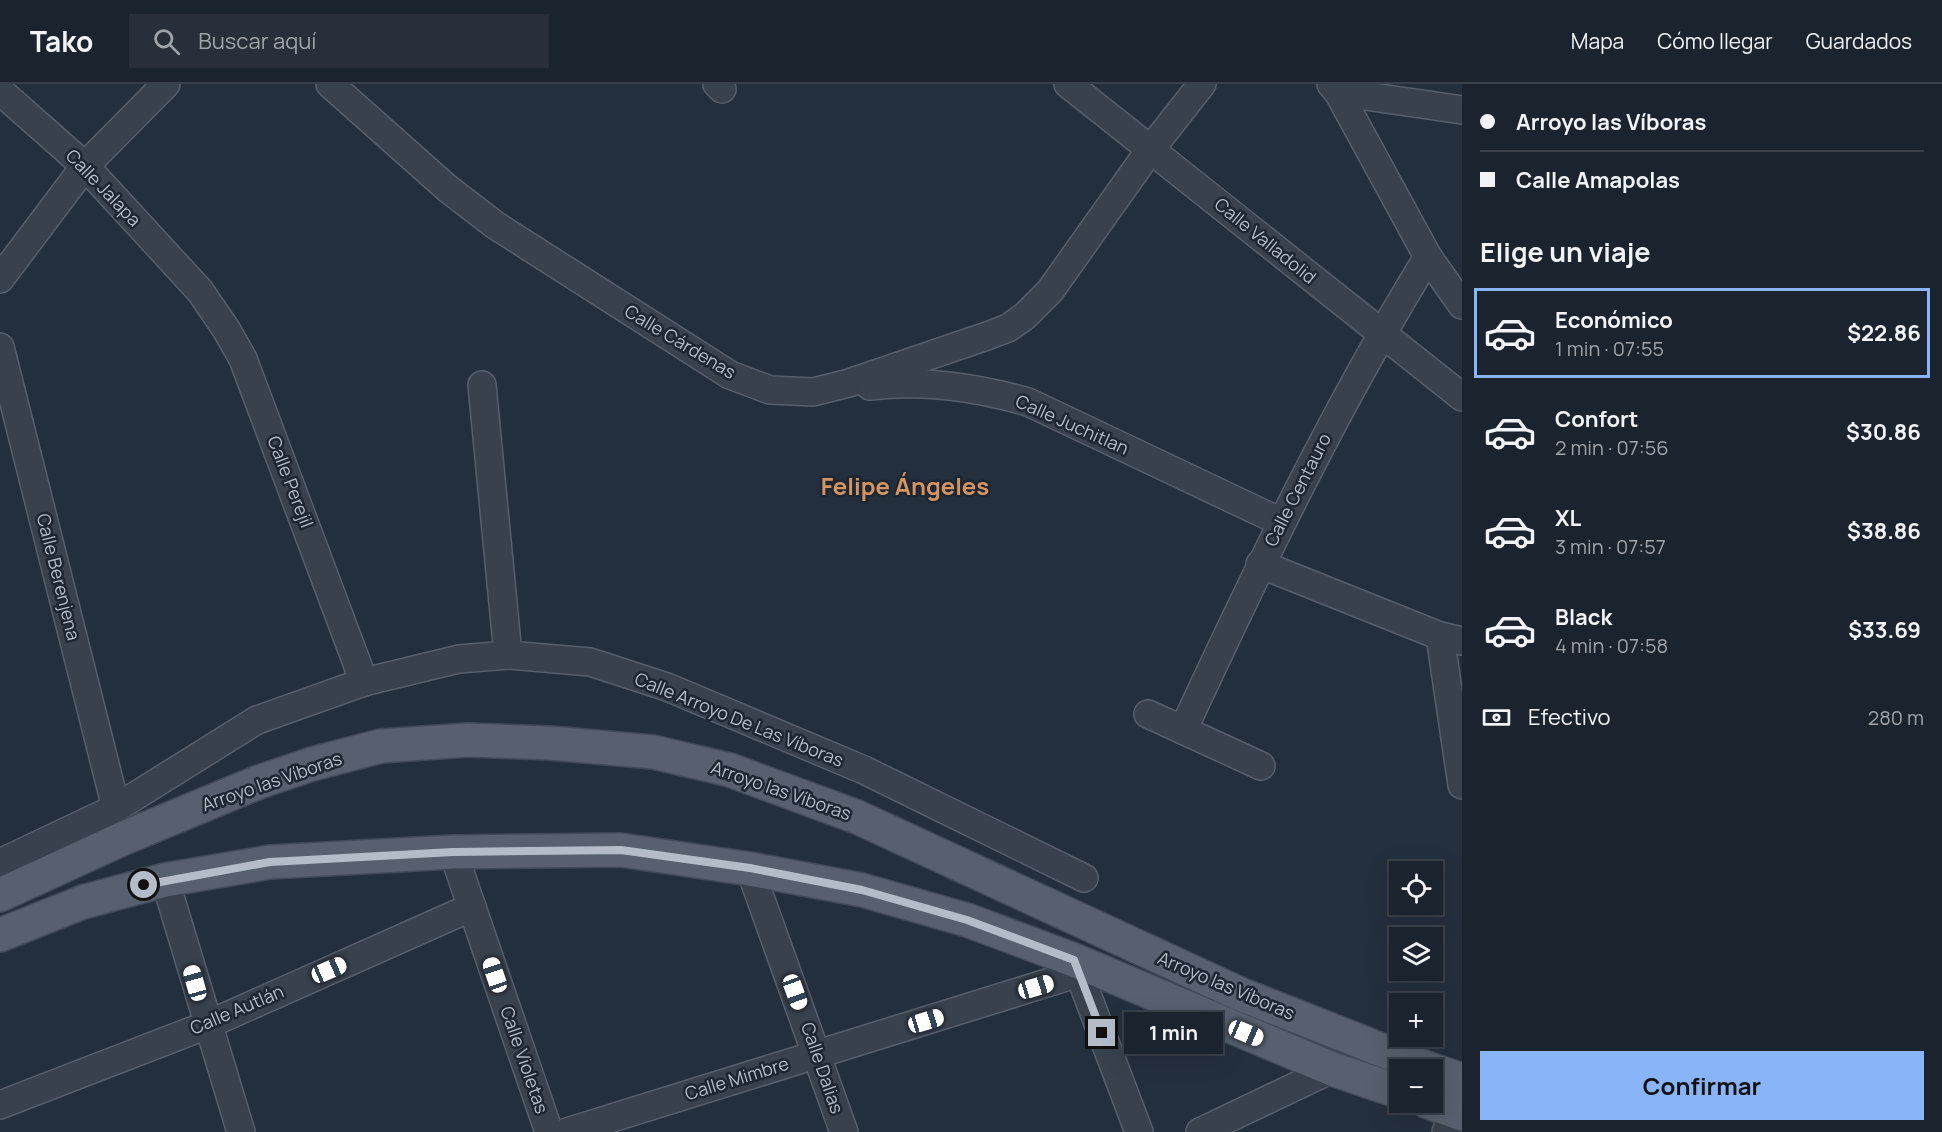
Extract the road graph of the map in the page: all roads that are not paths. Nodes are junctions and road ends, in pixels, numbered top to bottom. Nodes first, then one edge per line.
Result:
1 (166, 84) edge
2 (330, 84) edge
3 (1068, 84) edge
4 (1202, 84) edge
5 (1334, 88) edge
6 (0, 91) edge
7 (1462, 110) edge
8 (1150, 150) junction
9 (85, 166) junction
10 (1428, 257) junction
11 (0, 279) edge
12 (200, 291) joint
13 (1462, 304) edge
14 (1381, 333) junction
15 (0, 347) edge
16 (482, 385) dead end
17 (813, 392) junction
18 (1462, 397) edge
19 (1281, 522) junction
20 (1260, 564) junction
21 (1451, 638) edge
22 (508, 655) junction
23 (364, 682) junction
24 (1148, 714) dead end
25 (1183, 730) junction
26 (1261, 766) dead end
27 (1462, 785) edge
28 (116, 808) junction
29 (453, 852) junction
30 (0, 863) edge
31 (750, 868) junction
32 (1084, 878) dead end
33 (165, 880) junction
34 (0, 896) edge
35 (472, 908) junction
36 (0, 935) edge
37 (1077, 967) junction
38 (207, 1024) junction
39 (817, 1054) junction
40 (1404, 1059) edge
41 (1332, 1069) junction
42 (1443, 1074) edge
43 (1462, 1080) edge
44 (1389, 1088) edge
45 (0, 1105) edge
46 (241, 1132) edge
47 (549, 1132) edge
48 (567, 1132) edge
49 (844, 1132) edge
50 (1139, 1132) edge
51 (1200, 1132) edge

1 - 9 street
2 - 17 street, Calle Cárdenas
3 - 8 street, Calle Valladolid
4 - 8 street, Calle Cárdenas
5 - 7 street
5 - 10 street
6 - 9 street, Calle Jalapa
8 - 14 street, Calle Valladolid
8 - 17 street, Calle Cárdenas
9 - 11 street
9 - 12 street, Calle Jalapa
10 - 13 street
10 - 14 street, Calle Centauro
12 - 23 street, Calle Perejil
14 - 18 street, Calle Valladolid
14 - 19 street, Calle Centauro
15 - 28 street, Calle Berenjena
16 - 22 street
17 - 19 street, Calle Juchitlan
19 - 20 street, Calle Centauro
20 - 21 street
20 - 25 street, Calle Centauro
21 - 27 street
22 - 23 street, Calle Arroyo De Las Víboras
22 - 32 street, Calle Arroyo De Las Víboras
23 - 28 street, Calle Arroyo De Las Víboras
24 - 25 street
25 - 26 street
28 - 30 street, Calle Arroyo De Las Víboras
29 - 31 main road, Arroyo las Víboras
29 - 33 main road, Arroyo las Víboras
29 - 35 street, Calle Violetas
31 - 37 main road, Arroyo las Víboras
31 - 39 street, Calle Dalias
33 - 36 main road, Arroyo las Víboras
33 - 38 street
34 - 40 main road, Arroyo las Víboras
35 - 38 street, Calle Autlán
35 - 47 street, Calle Violetas
37 - 39 street, Calle Mimbre
37 - 41 main road, Arroyo las Víboras
37 - 50 street
38 - 45 street, Calle Autlán
38 - 46 street
39 - 48 street, Calle Mimbre
39 - 49 street, Calle Dalias
41 - 44 main road, Arroyo las Víboras
41 - 51 street
42 - 43 main road, Arroyo las Víboras

